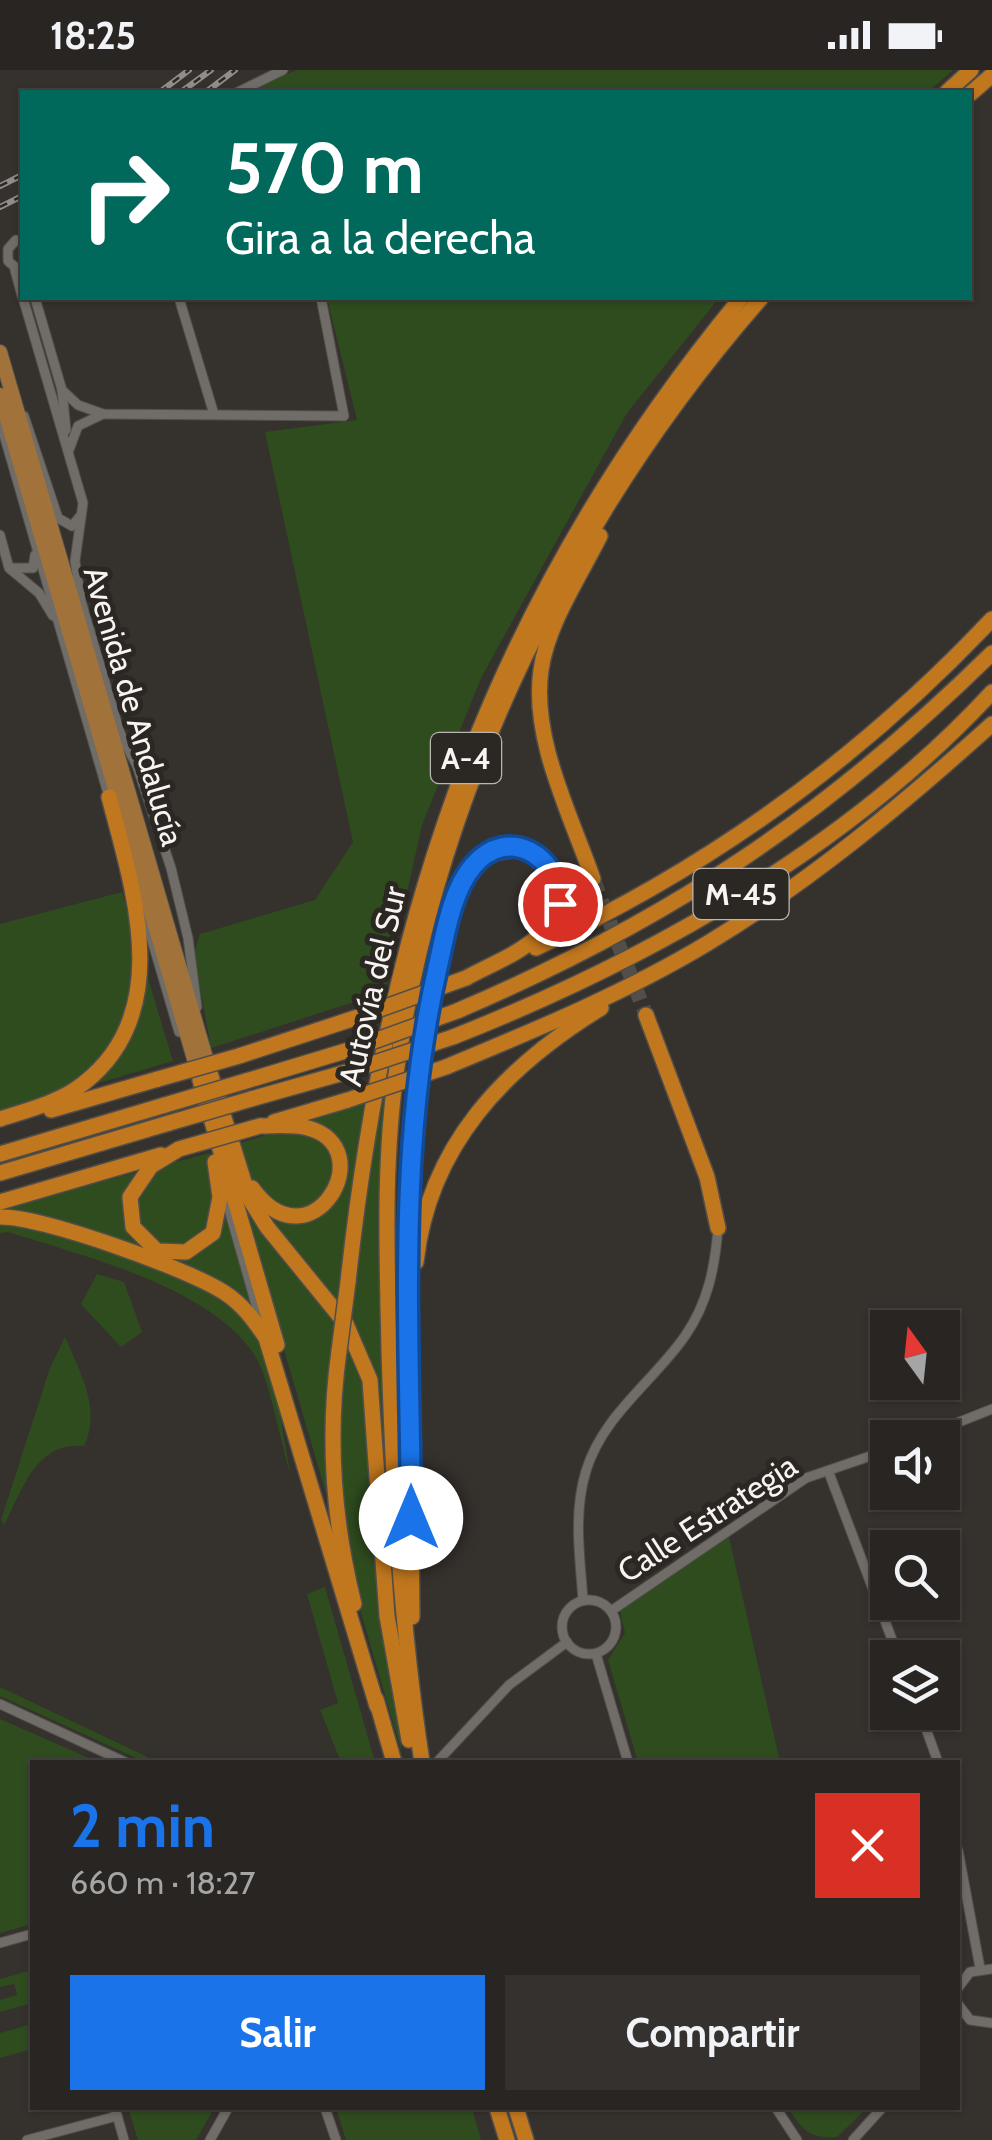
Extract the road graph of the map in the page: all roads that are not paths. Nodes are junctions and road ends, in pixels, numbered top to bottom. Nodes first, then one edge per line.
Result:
1 (283, 70) edge
2 (971, 70) edge
3 (992, 74) edge
4 (242, 90) edge
5 (949, 90) edge
6 (972, 92) edge
7 (3, 255) edge
8 (19, 272) edge
9 (24, 300) edge
10 (36, 300) edge
11 (180, 300) edge
12 (321, 300) edge
13 (739, 300) edge
14 (759, 300) edge
15 (0, 352) edge
16 (62, 390) junction
17 (6, 395) edge
18 (213, 411) junction
19 (103, 414) junction
20 (0, 421) edge
21 (658, 432) junction
22 (68, 452) junction
23 (82, 513) junction
24 (26, 514) junction
25 (0, 535) edge
26 (10, 568) junction
27 (81, 601) junction
28 (992, 619) edge
29 (60, 627) junction
30 (85, 634) junction
31 (992, 643) edge
32 (992, 653) edge
33 (992, 692) edge
34 (104, 701) junction
35 (934, 710) junction
36 (992, 724) edge
37 (120, 733) junction
38 (109, 797) junction
39 (593, 878) tunnel mouth
40 (466, 978) junction
41 (644, 978) junction
42 (646, 1015) tunnel mouth
43 (202, 1043) junction
44 (206, 1078) junction
45 (0, 1122) edge
46 (260, 1126) junction
47 (179, 1149) junction
48 (0, 1154) edge
49 (215, 1162) junction
50 (0, 1173) edge
51 (0, 1202) edge
52 (0, 1217) edge
53 (718, 1228) joint
54 (409, 1320) junction
55 (266, 1338) junction
56 (992, 1409) edge
57 (960, 1422) edge
58 (870, 1457) edge
59 (829, 1473) junction
60 (583, 1600) junction
61 (346, 1610) junction
62 (611, 1611) junction
63 (892, 1640) edge
64 (566, 1642) junction
65 (596, 1654) junction
66 (0, 1704) edge
67 (377, 1706) junction
68 (926, 1730) edge
69 (120, 1760) edge
70 (393, 1760) edge
71 (419, 1760) edge
72 (439, 1760) edge
73 (627, 1760) edge
74 (937, 1760) edge
75 (960, 1861) edge
76 (30, 1935) edge
77 (0, 1943) edge
78 (980, 1968) junction
79 (992, 1969) edge
80 (960, 1984) edge
81 (960, 2007) edge
82 (966, 2017) junction
83 (992, 2022) edge
84 (960, 2024) edge
85 (227, 2110) edge
86 (326, 2110) edge
87 (498, 2110) edge
88 (517, 2110) edge
89 (777, 2110) edge
90 (880, 2110) edge
91 (116, 2112) edge
92 (27, 2140) edge
93 (124, 2140) edge
94 (210, 2140) edge
95 (336, 2140) edge
96 (507, 2140) edge
97 (526, 2140) edge
98 (797, 2140) edge
99 (852, 2140) edge

1 - 4 street
2 - 5 highway
3 - 6 highway
7 - 8 street
9 - 22 street
10 - 16 street
11 - 18 street
12 - 18 street
13 - 67 highway, Autovía del Sur / A-4, bridge
14 - 21 highway, Autovía del Sur / A-4
15 - 17 main road, Avenida de Andalucía
16 - 19 street
16 - 22 street
17 - 23 street
17 - 30 main road, Avenida de Andalucía
17 - 44 main road, Avenida de Andalucía
18 - 19 street
19 - 22 street
20 - 24 street
21 - 39 highway
21 - 71 highway, Autovía del Sur / A-4
22 - 23 street
23 - 27 street
24 - 26 street
24 - 29 street, Avenida de Andalucía
25 - 26 street
26 - 29 street
27 - 30 street
27 - 37 street
28 - 40 highway
29 - 38 street, Avenida de Andalucía
30 - 34 main road, Avenida de Andalucía
31 - 35 highway
32 - 35 highway, M-45
33 - 50 highway, M-45, bridge
34 - 37 street
34 - 43 main road, Avenida de Andalucía
35 - 48 highway, M-45, bridge
36 - 41 highway
37 - 43 street
38 - 45 highway
38 - 49 street, Avenida de Andalucía
40 - 45 highway, bridge
40 - 54 highway
41 - 46 highway, bridge
41 - 54 highway
42 - 53 highway
43 - 44 main road, Avenida de Andalucía
44 - 46 highway
44 - 61 highway
44 - 71 highway
46 - 47 highway, bridge
47 - 49 highway
47 - 51 highway
49 - 55 street, Avenida de Andalucía
52 - 55 highway
53 - 60 street
54 - 71 highway
55 - 61 highway
56 - 57 street
58 - 59 street, Calle Estrategia
59 - 62 street, Calle Estrategia
59 - 63 street
60 - 62 street
60 - 64 street
61 - 67 highway
62 - 65 street
64 - 65 street
64 - 72 street
65 - 73 street
66 - 69 street
67 - 70 highway, Autovía del Sur / A-4
68 - 74 street
75 - 78 street
76 - 77 street
78 - 79 street
78 - 80 street
81 - 82 street
82 - 83 street
82 - 84 street
85 - 94 street
86 - 95 street
87 - 96 highway
88 - 97 highway
89 - 98 street
90 - 99 street
91 - 92 street
91 - 93 street

